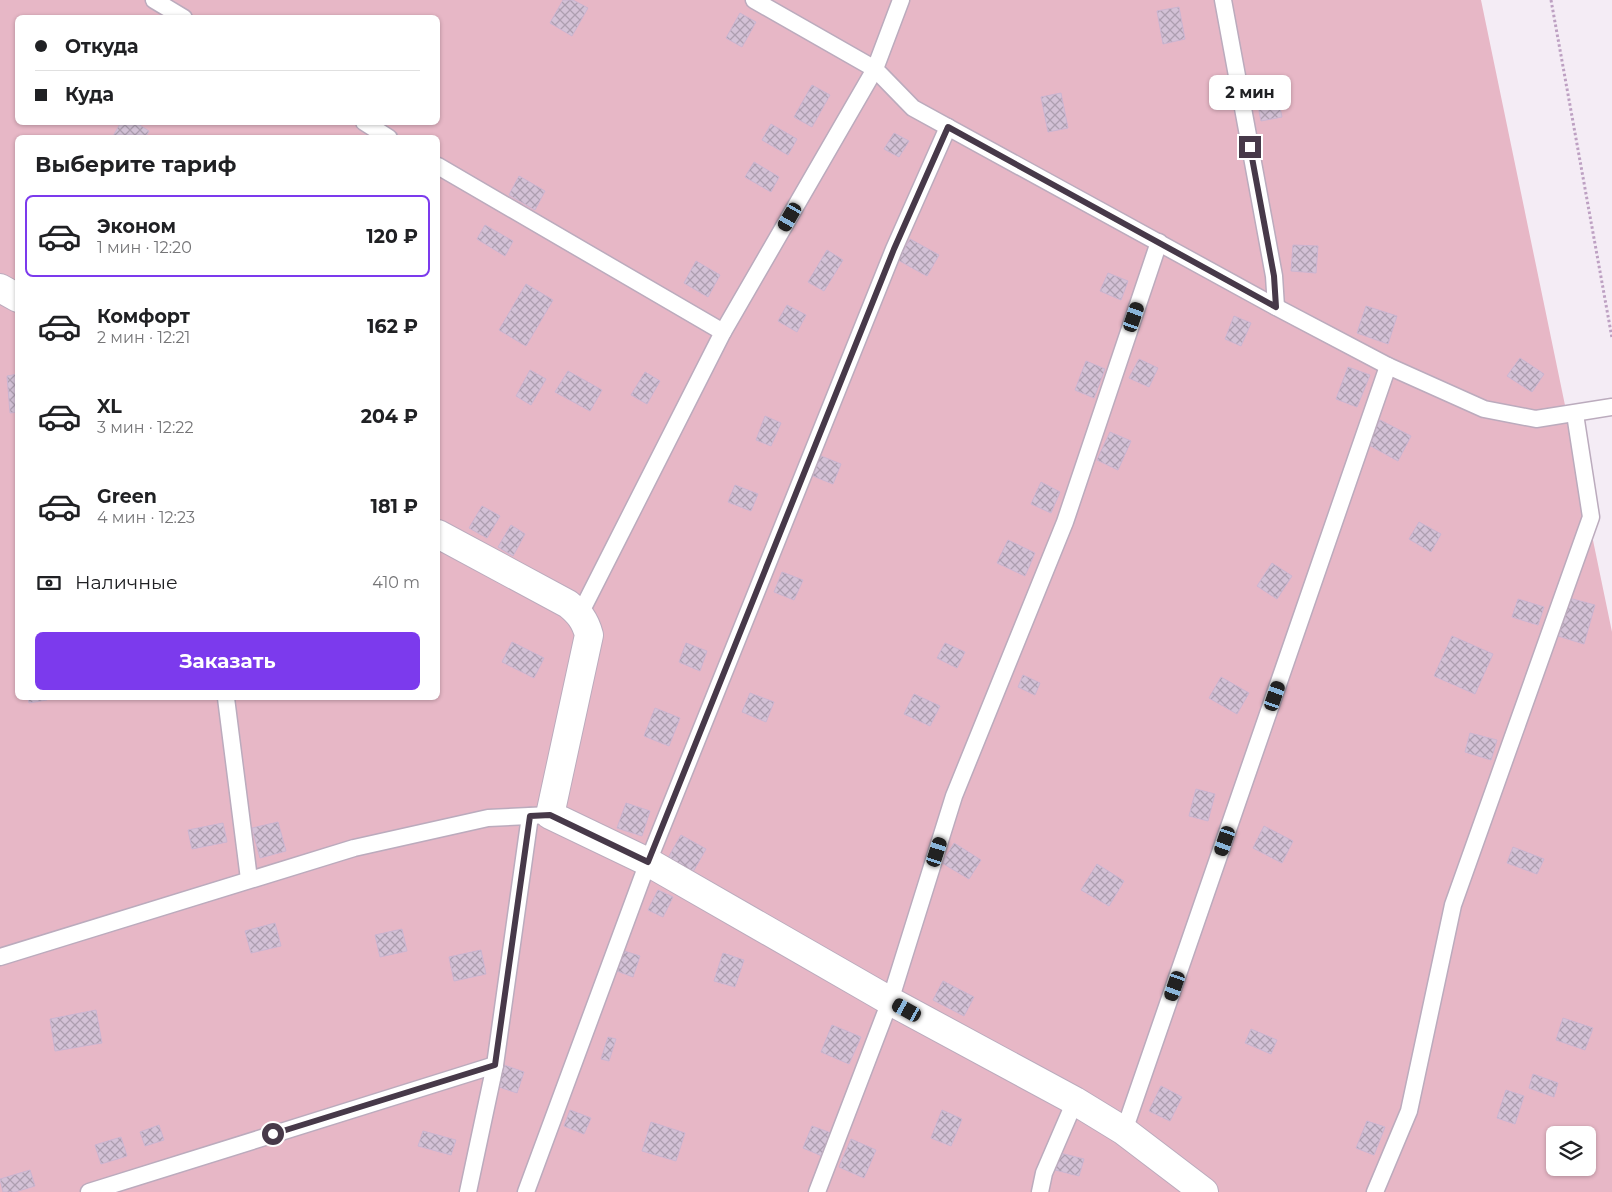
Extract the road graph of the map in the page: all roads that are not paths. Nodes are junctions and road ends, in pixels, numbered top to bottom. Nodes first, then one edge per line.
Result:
1 (154, 0) edge
2 (754, 0) edge
3 (901, 0) edge
4 (1223, 0) edge
5 (179, 15) edge
6 (875, 69) junction
7 (369, 125) edge
8 (948, 127) junction
9 (384, 135) edge
10 (440, 167) edge
11 (1159, 242) junction
12 (0, 288) edge
13 (15, 296) edge
14 (1276, 307) junction
15 (723, 332) junction
16 (1388, 366) junction
17 (1612, 407) edge
18 (1575, 414) junction
19 (440, 535) edge
20 (580, 614) junction
21 (226, 700) edge
22 (540, 815) junction
23 (648, 862) junction
24 (249, 879) junction
25 (0, 957) edge
26 (890, 1001) junction
27 (495, 1065) junction
28 (1075, 1102) junction
29 (1124, 1131) junction
30 (89, 1192) edge
31 (468, 1192) edge
32 (526, 1192) edge
33 (817, 1192) edge
34 (1040, 1192) edge
35 (1204, 1192) edge
36 (1375, 1192) edge

1 - 5 lane
2 - 6 lane
3 - 6 lane
4 - 14 lane
6 - 8 lane
6 - 15 lane
7 - 9 lane
8 - 11 lane
8 - 23 lane
10 - 15 lane
11 - 14 lane
11 - 26 lane
12 - 13 street
14 - 16 lane
15 - 20 lane
16 - 18 lane
16 - 29 lane
17 - 18 lane
18 - 36 lane
19 - 20 street
20 - 22 street
21 - 24 lane
22 - 23 street
22 - 24 lane
22 - 27 lane
23 - 26 street
23 - 32 lane
24 - 25 lane
26 - 28 street
26 - 33 lane
27 - 30 lane
27 - 31 lane
28 - 29 street
28 - 34 lane
29 - 35 street

